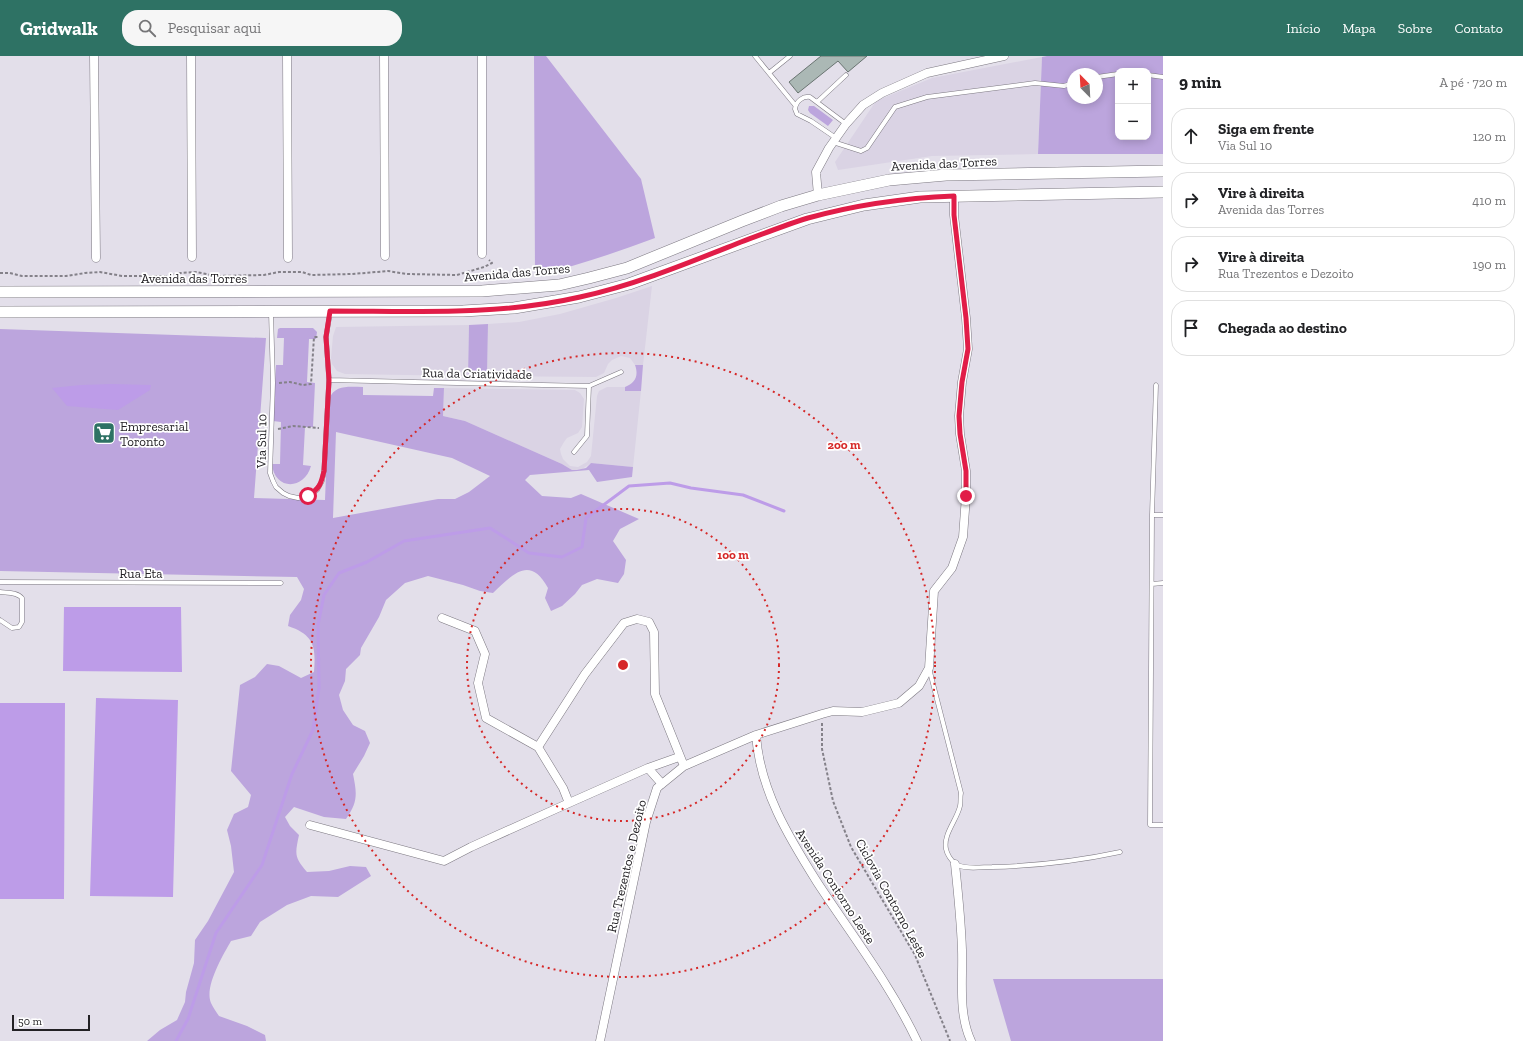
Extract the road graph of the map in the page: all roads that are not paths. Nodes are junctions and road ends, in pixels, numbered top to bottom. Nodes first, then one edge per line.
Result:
1 (94, 56) edge
2 (191, 56) edge
3 (287, 56) edge
4 (384, 56) edge
5 (482, 56) edge
6 (755, 56) edge
7 (790, 56) edge
8 (1004, 56) edge
9 (769, 73) junction
10 (1115, 74) edge
11 (846, 75) dead end
12 (1151, 75) edge
13 (1103, 76) edge
14 (1163, 77) edge
15 (1067, 85) edge
16 (817, 102) junction
17 (795, 105) junction
18 (846, 124) junction
19 (835, 140) junction
20 (1163, 171) edge
21 (1163, 192) edge
22 (818, 195) junction
23 (954, 196) junction
24 (482, 254) road end
25 (385, 256) dead end
26 (192, 257) dead end
27 (96, 258) dead end
28 (288, 258) dead end
29 (0, 292) edge
30 (21, 292) junction
31 (330, 311) junction
32 (0, 312) edge
33 (19, 312) junction
34 (271, 312) junction
35 (621, 372) dead end
36 (329, 380) junction
37 (1156, 385) dead end
38 (589, 386) junction
39 (574, 452) dead end
40 (1152, 515) junction
41 (1163, 515) edge
42 (0, 582) edge
43 (281, 583) dead end
44 (1163, 583) edge
45 (1152, 584) junction
46 (0, 592) edge
47 (442, 618) dead end
48 (0, 620) edge
49 (929, 668) junction
50 (756, 735) junction
51 (538, 747) junction
52 (680, 757) junction
53 (684, 766) junction
54 (648, 768) junction
55 (662, 784) junction
56 (569, 803) junction
57 (310, 824) dead end
58 (1163, 826) edge
59 (1120, 852) dead end
60 (955, 864) junction
61 (600, 1041) edge
62 (917, 1041) edge
63 (971, 1041) edge

1 - 27 street
2 - 26 street
3 - 28 street
4 - 25 street
5 - 24 street
6 - 9 lane
7 - 9 lane
8 - 18 street
9 - 17 lane
10 - 13 lane
11 - 16 lane
12 - 14 lane
15 - 19 lane
16 - 17 lane
16 - 18 lane
17 - 19 lane
18 - 19 street
19 - 22 street
20 - 22 main road, Avenida das Torres
21 - 23 main road
22 - 30 main road, Avenida das Torres
23 - 31 main road
23 - 49 street, Rua Trezentos e Dezoito
29 - 30 main road, Avenida das Torres
30 - 33 main road
31 - 34 main road
31 - 36 lane, Via Sul 10
32 - 33 main road
33 - 34 main road
34 - 36 lane, Via Sul 10
35 - 38 lane, Rua da Criatividade
36 - 38 lane, Rua da Criatividade
37 - 40 lane
38 - 39 lane
40 - 41 lane
40 - 45 lane
42 - 43 lane, Rua Eta
44 - 45 lane
45 - 58 lane
46 - 48 lane
47 - 51 street
49 - 50 street, Rua Trezentos e Dezoito
49 - 60 lane
50 - 53 street, Rua Trezentos e Dezoito
50 - 62 street, Avenida Contorno Leste
51 - 52 street
51 - 56 street
52 - 53 street
52 - 54 street
53 - 55 street, Rua Trezentos e Dezoito
54 - 55 street
54 - 56 street
55 - 61 street, Rua Trezentos e Dezoito
56 - 57 street
59 - 60 lane
60 - 63 street

